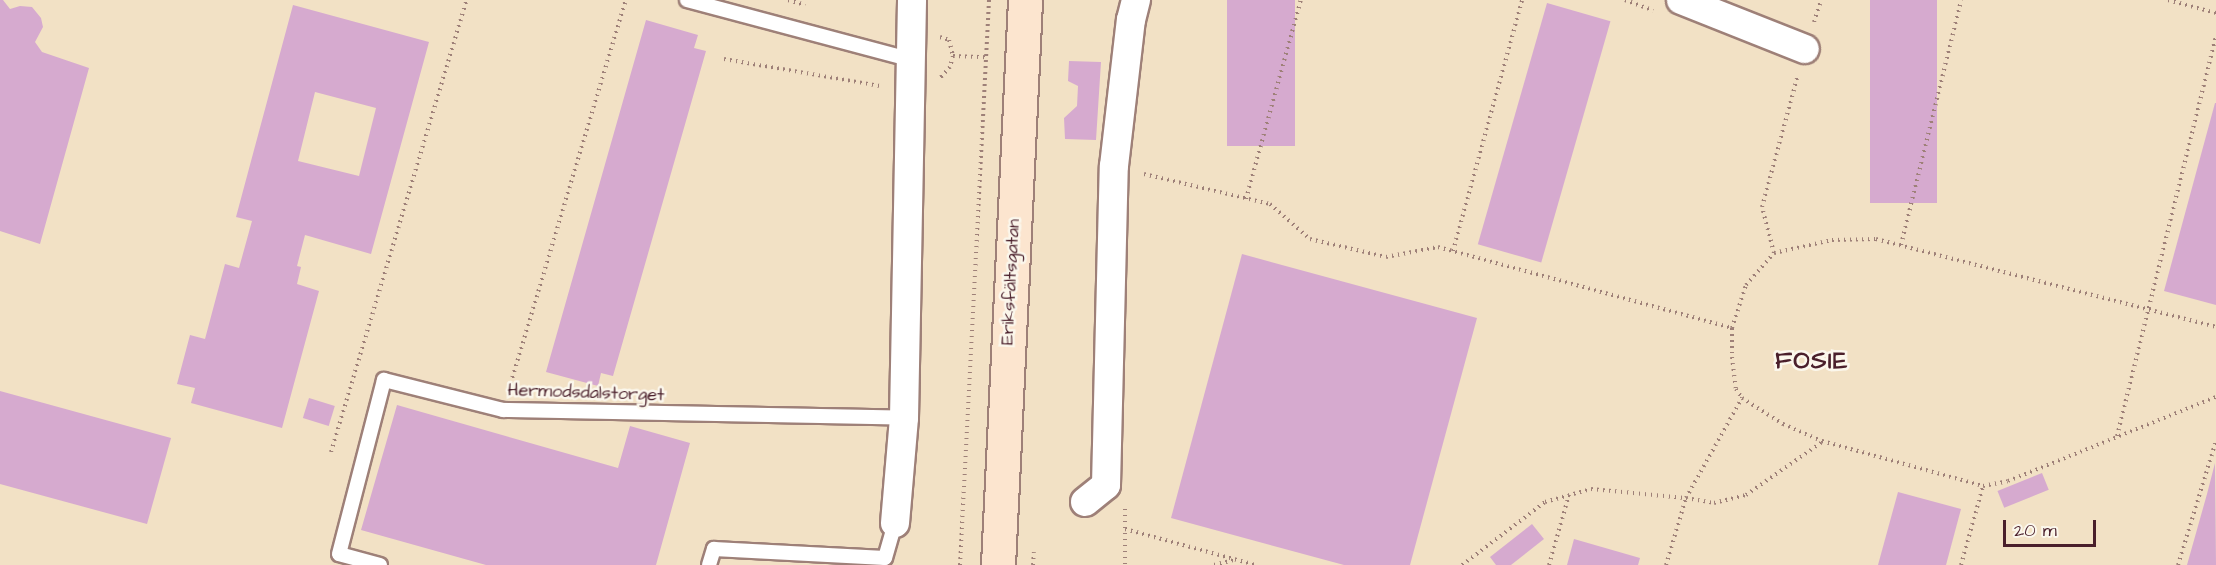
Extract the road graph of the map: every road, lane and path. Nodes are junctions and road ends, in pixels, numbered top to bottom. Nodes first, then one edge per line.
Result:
1 (467, 0) edge
2 (626, 0) edge
3 (687, 0) edge
4 (912, 0) edge
5 (988, 0) edge
6 (1025, 0) edge
7 (1136, 0) edge
8 (1301, 0) edge
9 (1522, 0) edge
10 (1681, 0) edge
11 (1961, 0) edge
12 (2168, 0) edge
13 (2216, 13) edge
14 (2216, 36) edge
15 (1805, 49) joint
16 (953, 56) dead end
17 (986, 57) junction
18 (913, 60) junction
19 (1114, 166) junction
20 (1246, 199) junction
21 (1901, 245) junction
22 (1453, 251) junction
23 (1774, 253) junction
24 (2148, 308) junction
25 (2216, 327) edge
26 (1732, 328) junction
27 (1742, 398) junction
28 (2216, 398) edge
29 (503, 410) junction
30 (904, 418) junction
31 (2117, 437) junction
32 (1822, 441) junction
33 (2216, 441) edge
34 (332, 452) dead end
35 (1983, 486) junction
36 (1095, 494) joint
37 (1570, 495) junction
38 (1686, 498) junction
39 (895, 523) joint
40 (1125, 529) junction
41 (1237, 560) junction
42 (380, 565) edge
43 (709, 565) edge
44 (960, 565) edge
45 (998, 565) edge
46 (1125, 565) edge
47 (1214, 565) edge
48 (1256, 565) edge
49 (1462, 565) edge
50 (1549, 565) edge
51 (1666, 565) edge
52 (1961, 565) edge
53 (2178, 565) edge

1 - 34 path
2 - 29 path
3 - 18 lane
4 - 18 street
5 - 17 path
6 - 45 street, Eriksfältsgatan
7 - 19 street
8 - 20 path
9 - 22 path
10 - 15 street
11 - 21 path
12 - 13 path
14 - 24 path
15 - 23 path
16 - 17 path
17 - 44 path
18 - 30 street
19 - 20 path
19 - 36 street
20 - 22 path
21 - 23 path
21 - 24 path
22 - 26 path
23 - 26 path
24 - 25 path
24 - 31 path
26 - 27 path
27 - 32 path
27 - 38 path
28 - 31 path
29 - 30 lane, Hermodsdalstorget
29 - 42 lane, Hermodsdalstorget
30 - 39 street
31 - 35 path
32 - 35 path
32 - 38 path
33 - 53 path
35 - 52 path
36 - 40 path
37 - 38 path
37 - 49 path
37 - 50 path
38 - 51 path
39 - 43 lane
40 - 41 path
40 - 46 path
41 - 47 path
41 - 48 path

